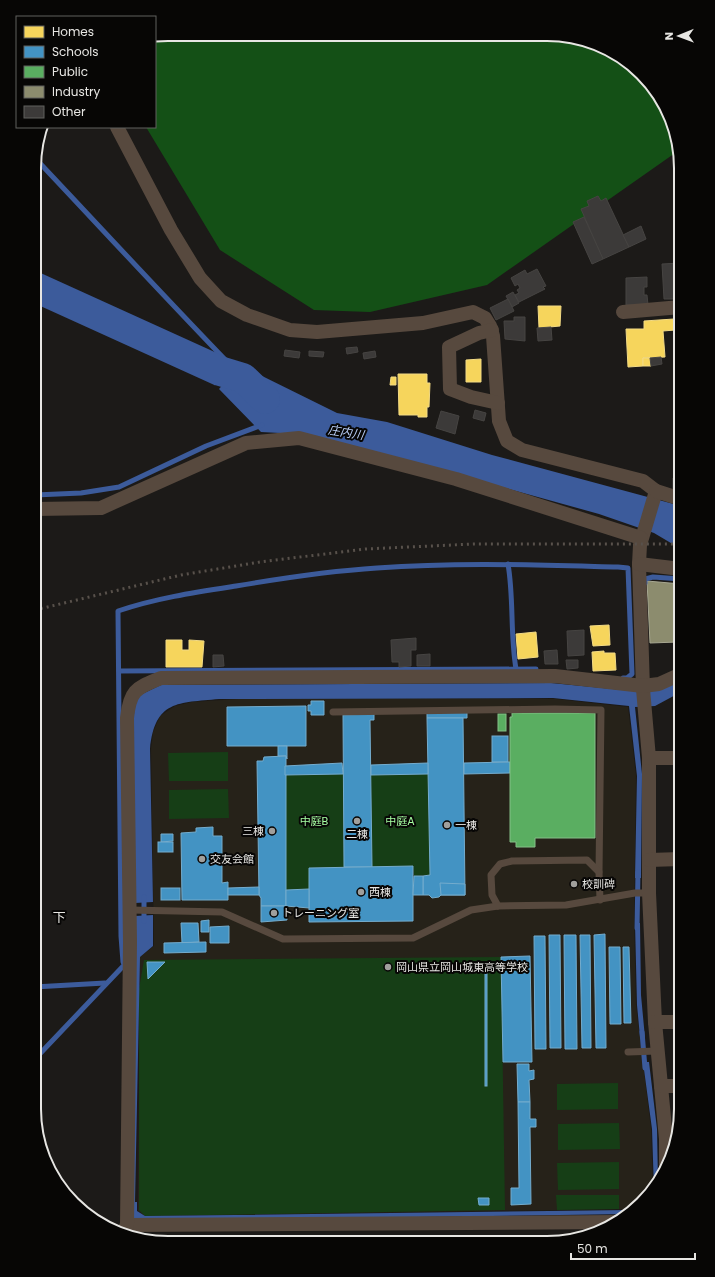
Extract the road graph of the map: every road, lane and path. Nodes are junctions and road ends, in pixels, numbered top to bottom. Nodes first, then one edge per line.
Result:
1 (118, 128) edge
2 (674, 308) edge
3 (622, 312) dead end
4 (492, 330) junction
5 (498, 403) junction
6 (655, 494) junction
7 (674, 498) edge
8 (41, 509) edge
9 (642, 535) junction
10 (639, 564) junction
11 (674, 568) edge
12 (674, 677) edge
13 (643, 687) junction
14 (333, 712) dead end
15 (649, 758) junction
16 (674, 758) edge
17 (674, 859) edge
18 (649, 860) junction
19 (599, 872) junction
20 (646, 893) junction
21 (600, 900) junction
22 (498, 906) junction
23 (133, 910) junction
24 (655, 1022) junction
25 (674, 1022) edge
26 (654, 1051) junction
27 (628, 1052) dead end
28 (661, 1086) junction
29 (674, 1086) edge
30 (665, 1155) edge
31 (604, 1222) edge
32 (124, 1228) edge
33 (129, 1230) edge

1 - 4 street
2 - 3 street
4 - 5 street
4 - 5 street
5 - 6 street
6 - 7 street
6 - 9 street
8 - 9 street
9 - 10 street
10 - 11 street
10 - 13 street
12 - 13 street
13 - 15 street
13 - 23 street
14 - 19 lane
15 - 16 street
15 - 18 street
17 - 18 street
18 - 20 street
19 - 21 lane
19 - 22 lane
20 - 21 lane
20 - 24 street
21 - 22 lane
22 - 23 lane
23 - 32 street
24 - 25 street
24 - 26 street
26 - 27 lane
26 - 28 street
28 - 29 street
28 - 30 street
31 - 33 street

